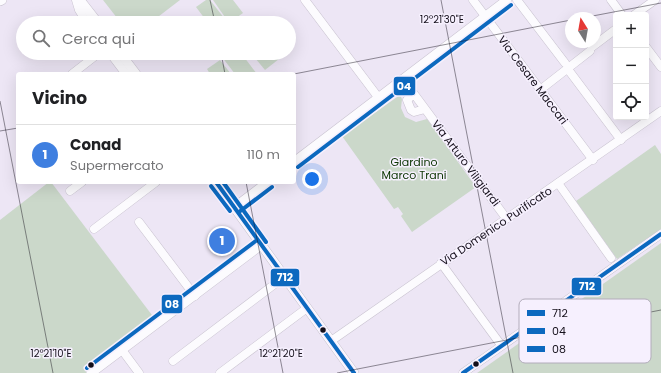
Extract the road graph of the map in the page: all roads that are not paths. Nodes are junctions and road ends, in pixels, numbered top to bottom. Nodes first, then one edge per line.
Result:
1 (76, 0) edge
2 (80, 0) edge
3 (305, 0) edge
4 (473, 0) edge
5 (507, 0) edge
6 (517, 0) edge
7 (611, 0) edge
8 (655, 0) edge
9 (620, 12) edge
10 (638, 12) edge
11 (83, 16) edge
12 (93, 16) edge
13 (485, 17) junction
14 (613, 31) edge
15 (647, 48) edge
16 (90, 60) edge
17 (115, 60) edge
18 (125, 60) edge
19 (565, 63) dead end
20 (661, 67) edge
21 (75, 72) edge
22 (124, 72) edge
23 (134, 72) edge
24 (570, 72) dead end
25 (540, 90) junction
26 (378, 98) junction
27 (425, 109) dead end
28 (661, 111) edge
29 (621, 140) junction
30 (296, 160) edge
31 (593, 160) junction
32 (558, 183) junction
33 (79, 184) edge
34 (153, 184) edge
35 (218, 184) edge
36 (265, 184) edge
37 (70, 191) dead end
38 (235, 207) junction
39 (506, 218) junction
40 (139, 222) dead end
41 (94, 229) dead end
42 (661, 234) edge
43 (261, 245) junction
44 (611, 258) dead end
45 (441, 263) junction
46 (284, 277) junction
47 (195, 296) junction
48 (567, 299) edge
49 (308, 308) junction
50 (519, 333) edge
51 (331, 341) junction
52 (501, 345) junction
53 (122, 350) junction
54 (173, 361) dead end
55 (91, 373) edge
56 (139, 373) edge
57 (220, 373) edge
58 (354, 373) edge
59 (463, 373) edge

1 - 11 street
2 - 12 street
3 - 26 street
4 - 13 street, Via Cesare Maccari
5 - 13 street
6 - 19 street
7 - 9 street
8 - 10 street
13 - 25 street, Via Cesare Maccari
13 - 26 street
14 - 25 street
15 - 20 street
16 - 21 street
17 - 22 street
18 - 23 street
24 - 29 street
25 - 31 street, Via Cesare Maccari
26 - 30 street
27 - 39 street, Via Arturo Viligiardi
28 - 29 street, Via Domenico Purificato
29 - 31 street, Via Domenico Purificato
31 - 32 street, Via Domenico Purificato
32 - 39 street, Via Domenico Purificato
32 - 44 street
33 - 37 street
34 - 41 street
35 - 38 street
36 - 38 street
38 - 43 street
39 - 45 street, Via Domenico Purificato
40 - 47 street
42 - 48 street
43 - 46 street
43 - 47 street
45 - 51 street, Via Domenico Purificato
45 - 52 street
46 - 49 street
46 - 54 street
47 - 53 street
49 - 51 street
49 - 57 street
50 - 52 street
51 - 58 street
52 - 59 street
53 - 55 street
53 - 56 street

